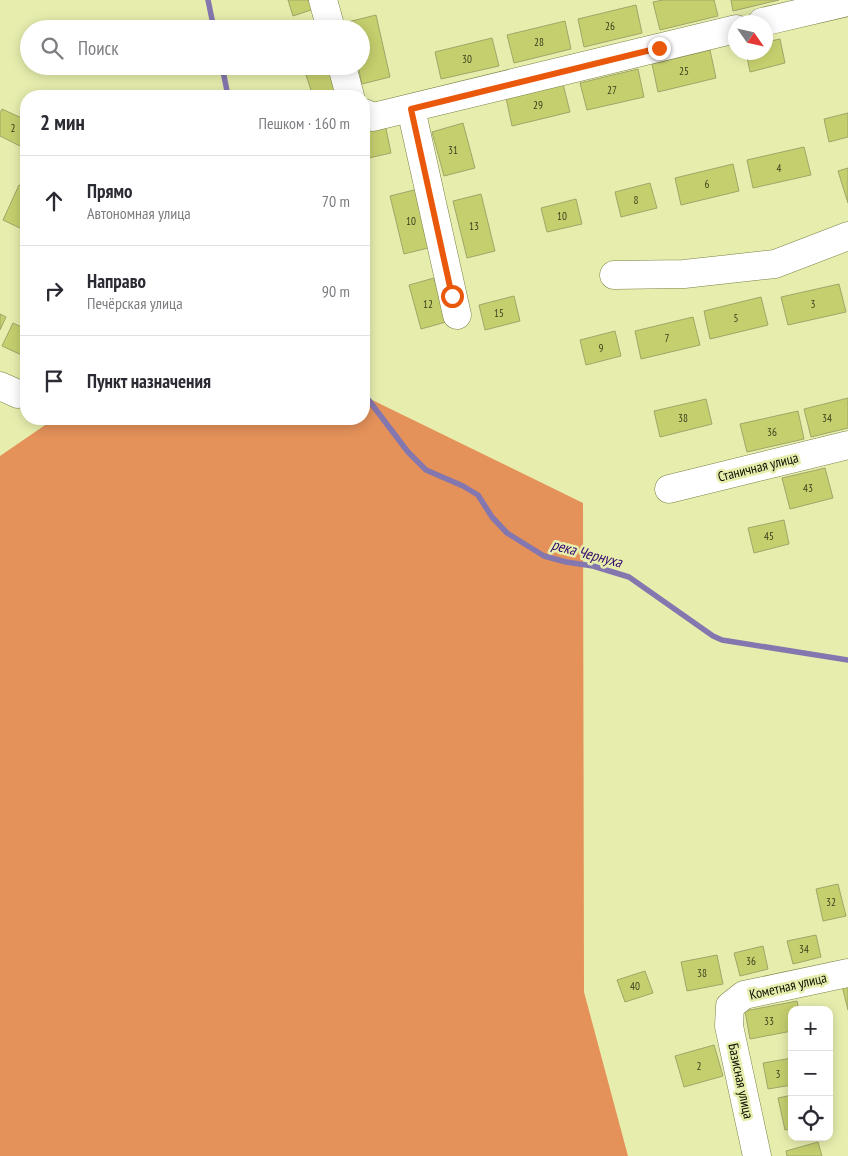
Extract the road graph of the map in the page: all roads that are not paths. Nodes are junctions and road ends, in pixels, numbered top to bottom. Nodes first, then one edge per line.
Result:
1 (323, 0) edge
2 (844, 8) edge
3 (329, 20) edge
4 (773, 20) edge
5 (728, 31) edge
6 (344, 75) edge
7 (348, 90) edge
8 (411, 109) junction
9 (370, 116) edge
10 (848, 236) edge
11 (614, 275) dead end
12 (457, 315) dead end
13 (848, 445) edge
14 (669, 489) dead end
15 (848, 973) edge
16 (730, 1006) joint
17 (757, 1156) edge

1 - 3 street
2 - 4 street
5 - 8 street
6 - 7 street
8 - 9 street
8 - 12 street
10 - 11 street
13 - 14 street, Станичная улица
15 - 16 street, Кометная улица
16 - 17 street, Базисная улица

